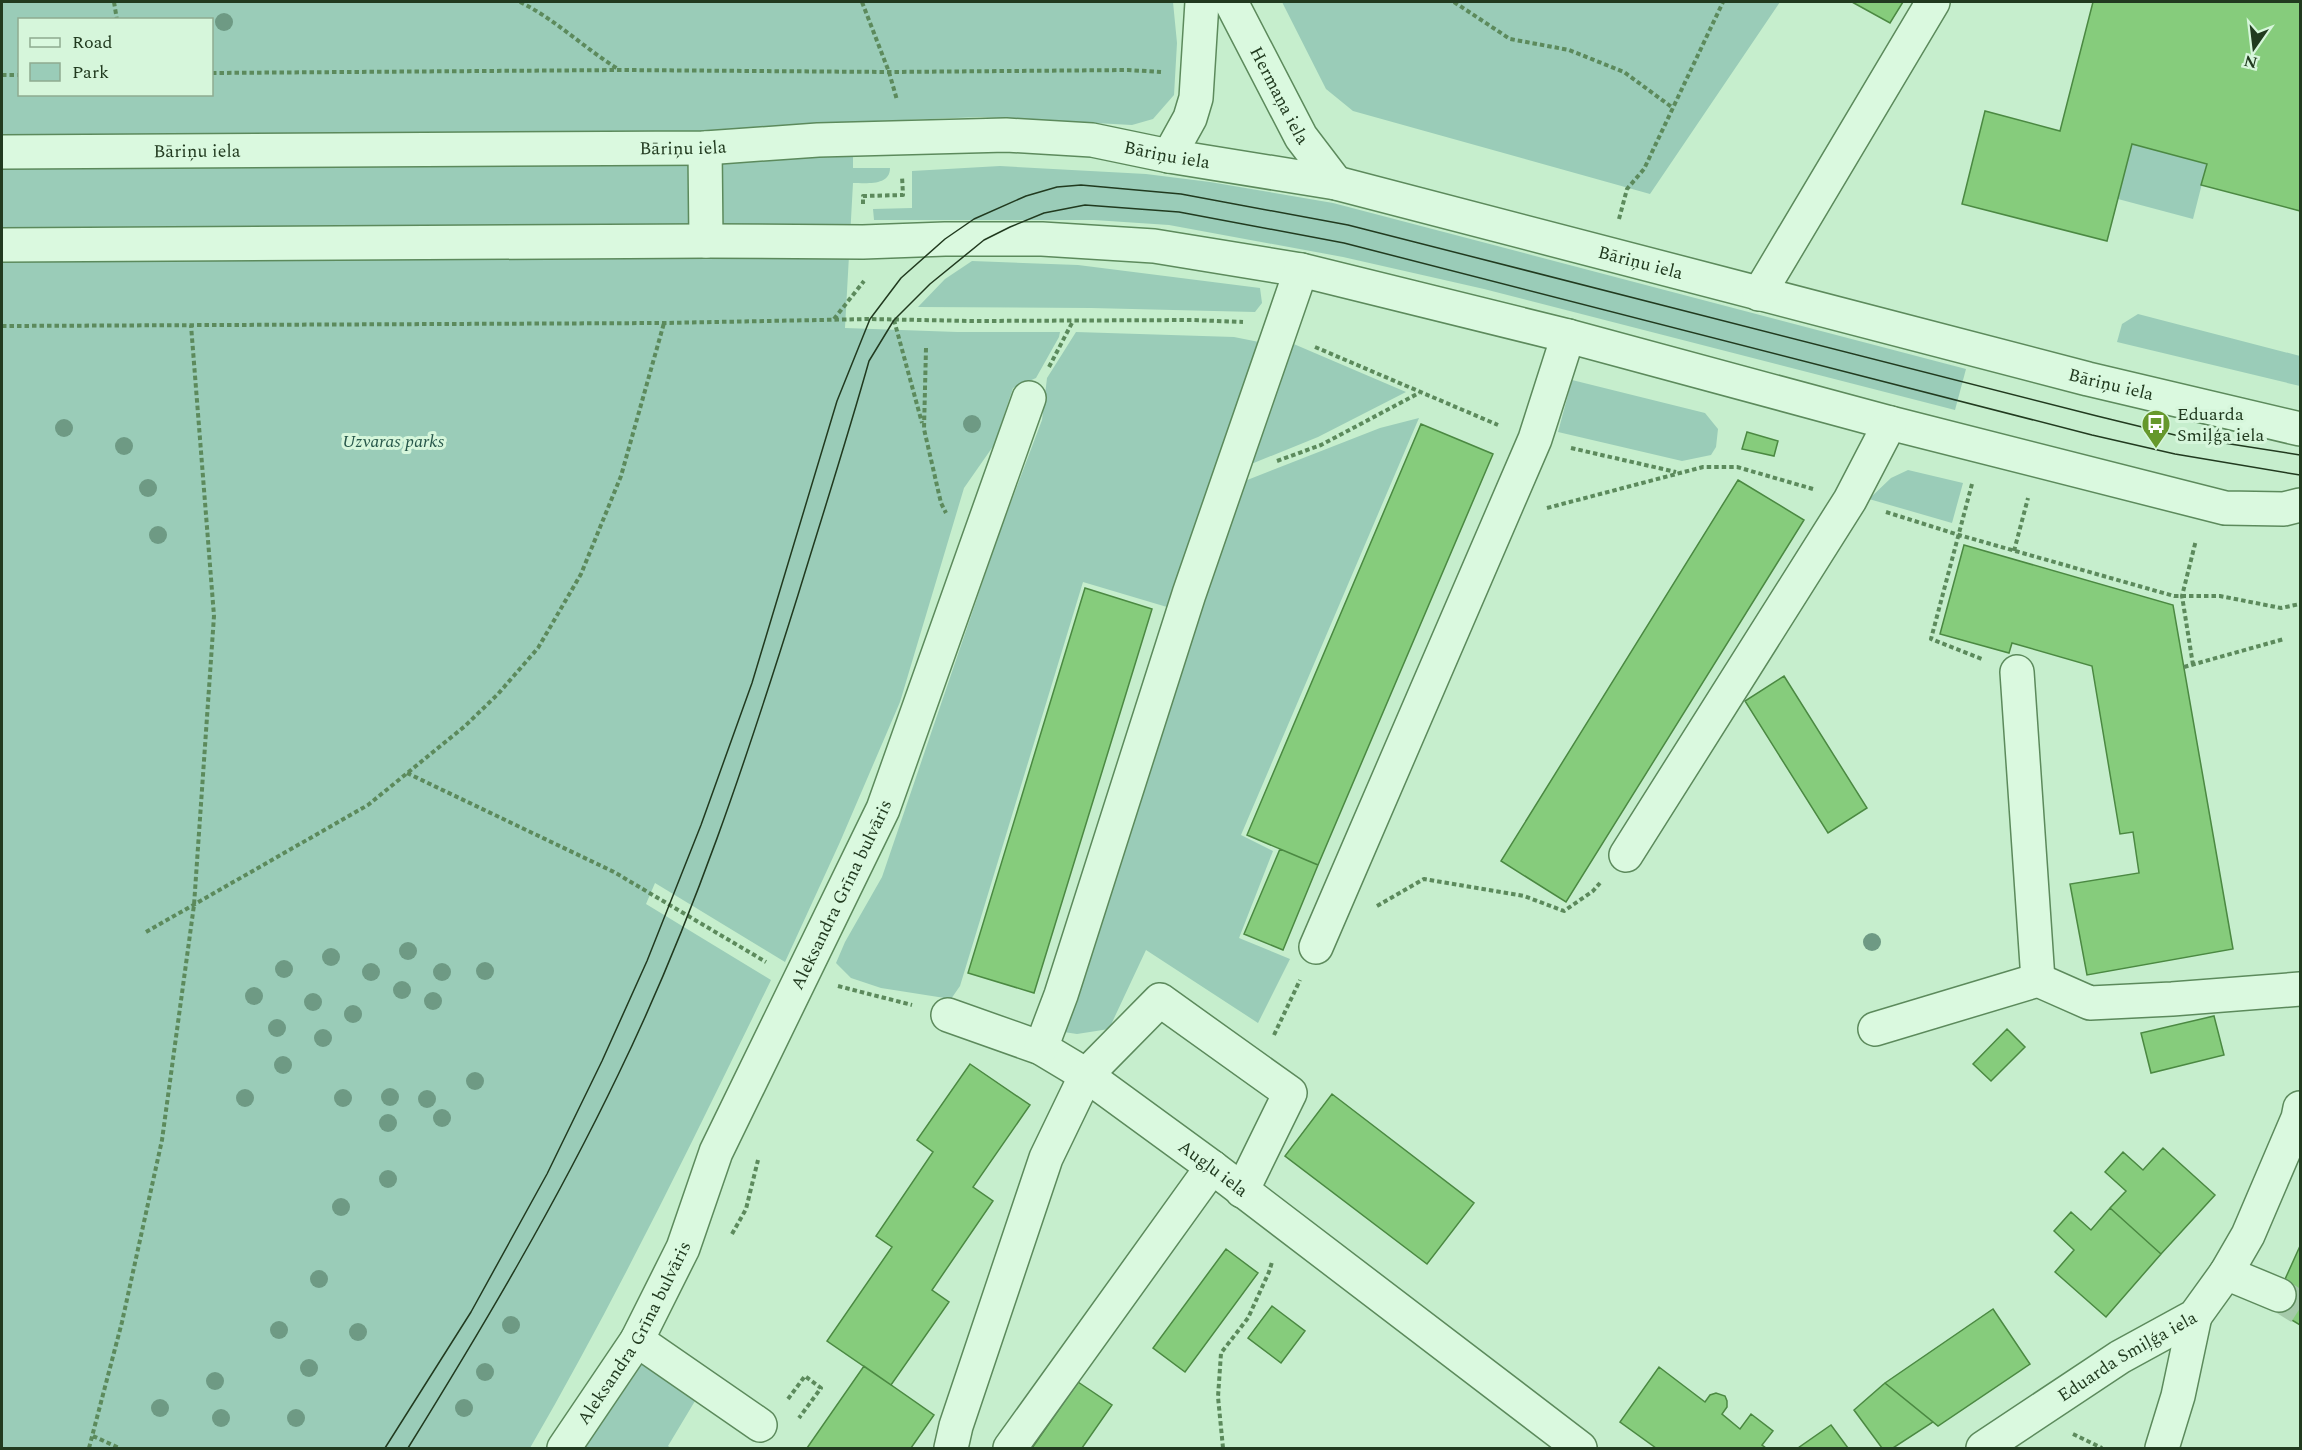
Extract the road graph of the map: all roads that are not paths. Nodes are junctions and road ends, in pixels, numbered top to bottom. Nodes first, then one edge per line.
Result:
1 (1202, 2) edge
2 (1231, 2) edge
3 (1933, 2) edge
4 (705, 148) junction
5 (2, 152) edge
6 (1169, 156) junction
7 (1336, 183) junction
8 (706, 241) junction
9 (2, 245) edge
10 (1300, 270) junction
11 (1759, 294) junction
12 (1568, 336) junction
13 (1029, 398) road end
14 (1890, 423) junction
15 (2301, 429) edge
16 (2301, 505) edge
17 (2017, 672) road end
18 (1626, 855) road end
19 (1316, 947) road end
20 (2037, 980) junction
21 (2301, 989) edge
22 (948, 1015) road end
23 (1875, 1029) dead end
24 (1041, 1048) junction
25 (1086, 1075) junction
26 (2300, 1115) edge
27 (1212, 1167) junction
28 (1242, 1191) junction
29 (2226, 1273) junction
30 (2278, 1294) tunnel mouth
31 (2195, 1316) junction
32 (637, 1340) junction
33 (760, 1425) dead end
34 (564, 1449) edge
35 (951, 1449) edge
36 (1010, 1449) edge
37 (1580, 1449) edge
38 (1983, 1449) edge
39 (2162, 1449) edge

1 - 6 street
2 - 7 street, Hermaņa iela
3 - 11 street
4 - 5 street, Bāriņu iela
4 - 6 street, Bāriņu iela
4 - 8 street
6 - 7 street, Bāriņu iela
7 - 11 street, Bāriņu iela
8 - 9 street
8 - 10 street
10 - 12 street
10 - 24 street
11 - 15 street, Bāriņu iela
12 - 14 street
12 - 19 street
13 - 32 street, Aleksandra Grīna bulvāris
14 - 16 street
14 - 18 street
17 - 20 street
20 - 21 street
20 - 23 street
22 - 24 street, Augļu iela
24 - 25 street, Augļu iela
25 - 27 street, Augļu iela
25 - 28 street
25 - 35 street
26 - 29 street, Eduarda Smiļģa iela
27 - 28 street, Augļu iela
27 - 36 street
28 - 37 street, Augļu iela
29 - 30 street
29 - 31 street, Eduarda Smiļģa iela
31 - 38 street, Eduarda Smiļģa iela
31 - 39 street
32 - 33 street
32 - 34 street, Aleksandra Grīna bulvāris

